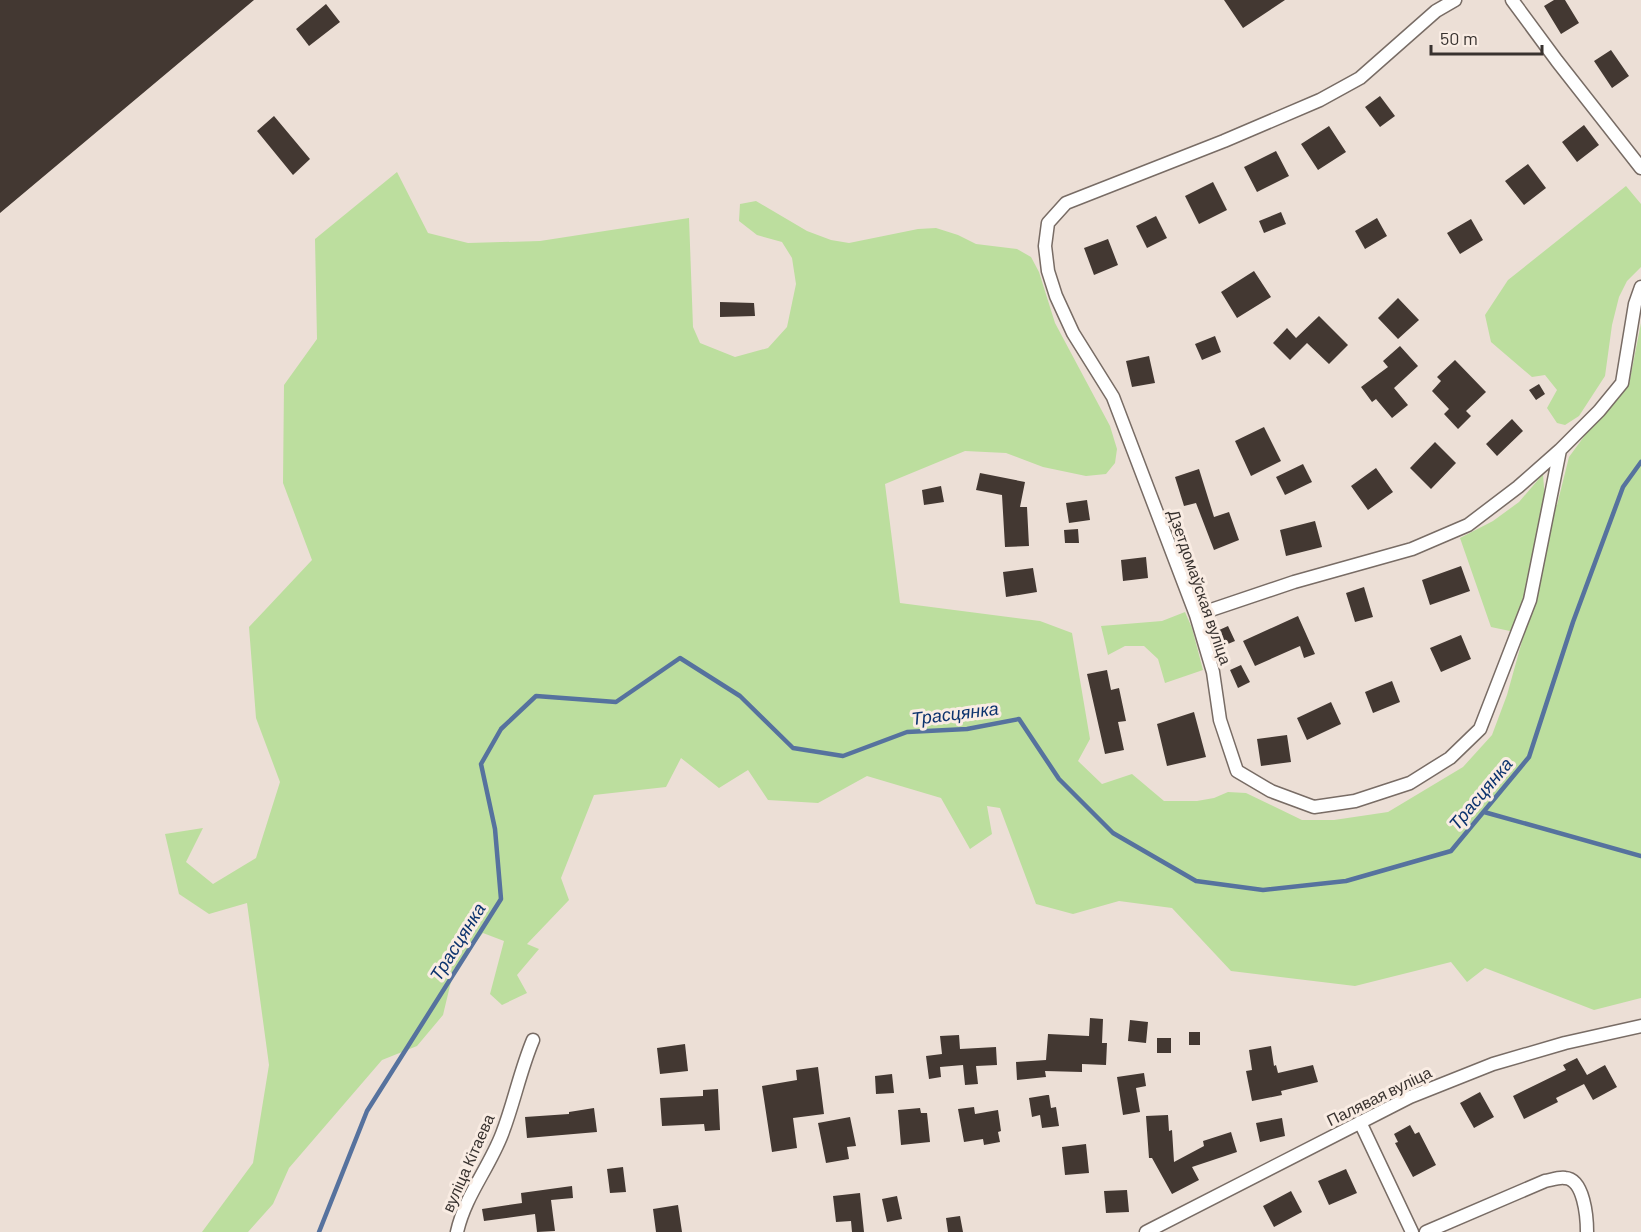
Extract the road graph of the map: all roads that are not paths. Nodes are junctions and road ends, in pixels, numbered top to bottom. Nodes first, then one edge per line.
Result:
1 (1455, 0) edge
2 (1512, 0) edge
3 (1641, 168) edge
4 (1641, 287) edge
5 (1560, 450) junction
6 (1196, 615) junction
7 (1641, 1026) edge
8 (533, 1040) dead end
9 (1360, 1122) junction
10 (458, 1232) edge
11 (1146, 1232) edge
12 (1412, 1232) edge
13 (1426, 1232) edge
14 (1587, 1232) edge

1 - 6 street, Дзетдомаўская вуліца
2 - 3 street
4 - 5 street
5 - 6 street
5 - 6 street, Дзетдомаўская вуліца
7 - 9 street, Палявая вуліца
8 - 10 street, вуліца Кітаева
9 - 11 street, Палявая вуліца
9 - 12 street
13 - 14 street

